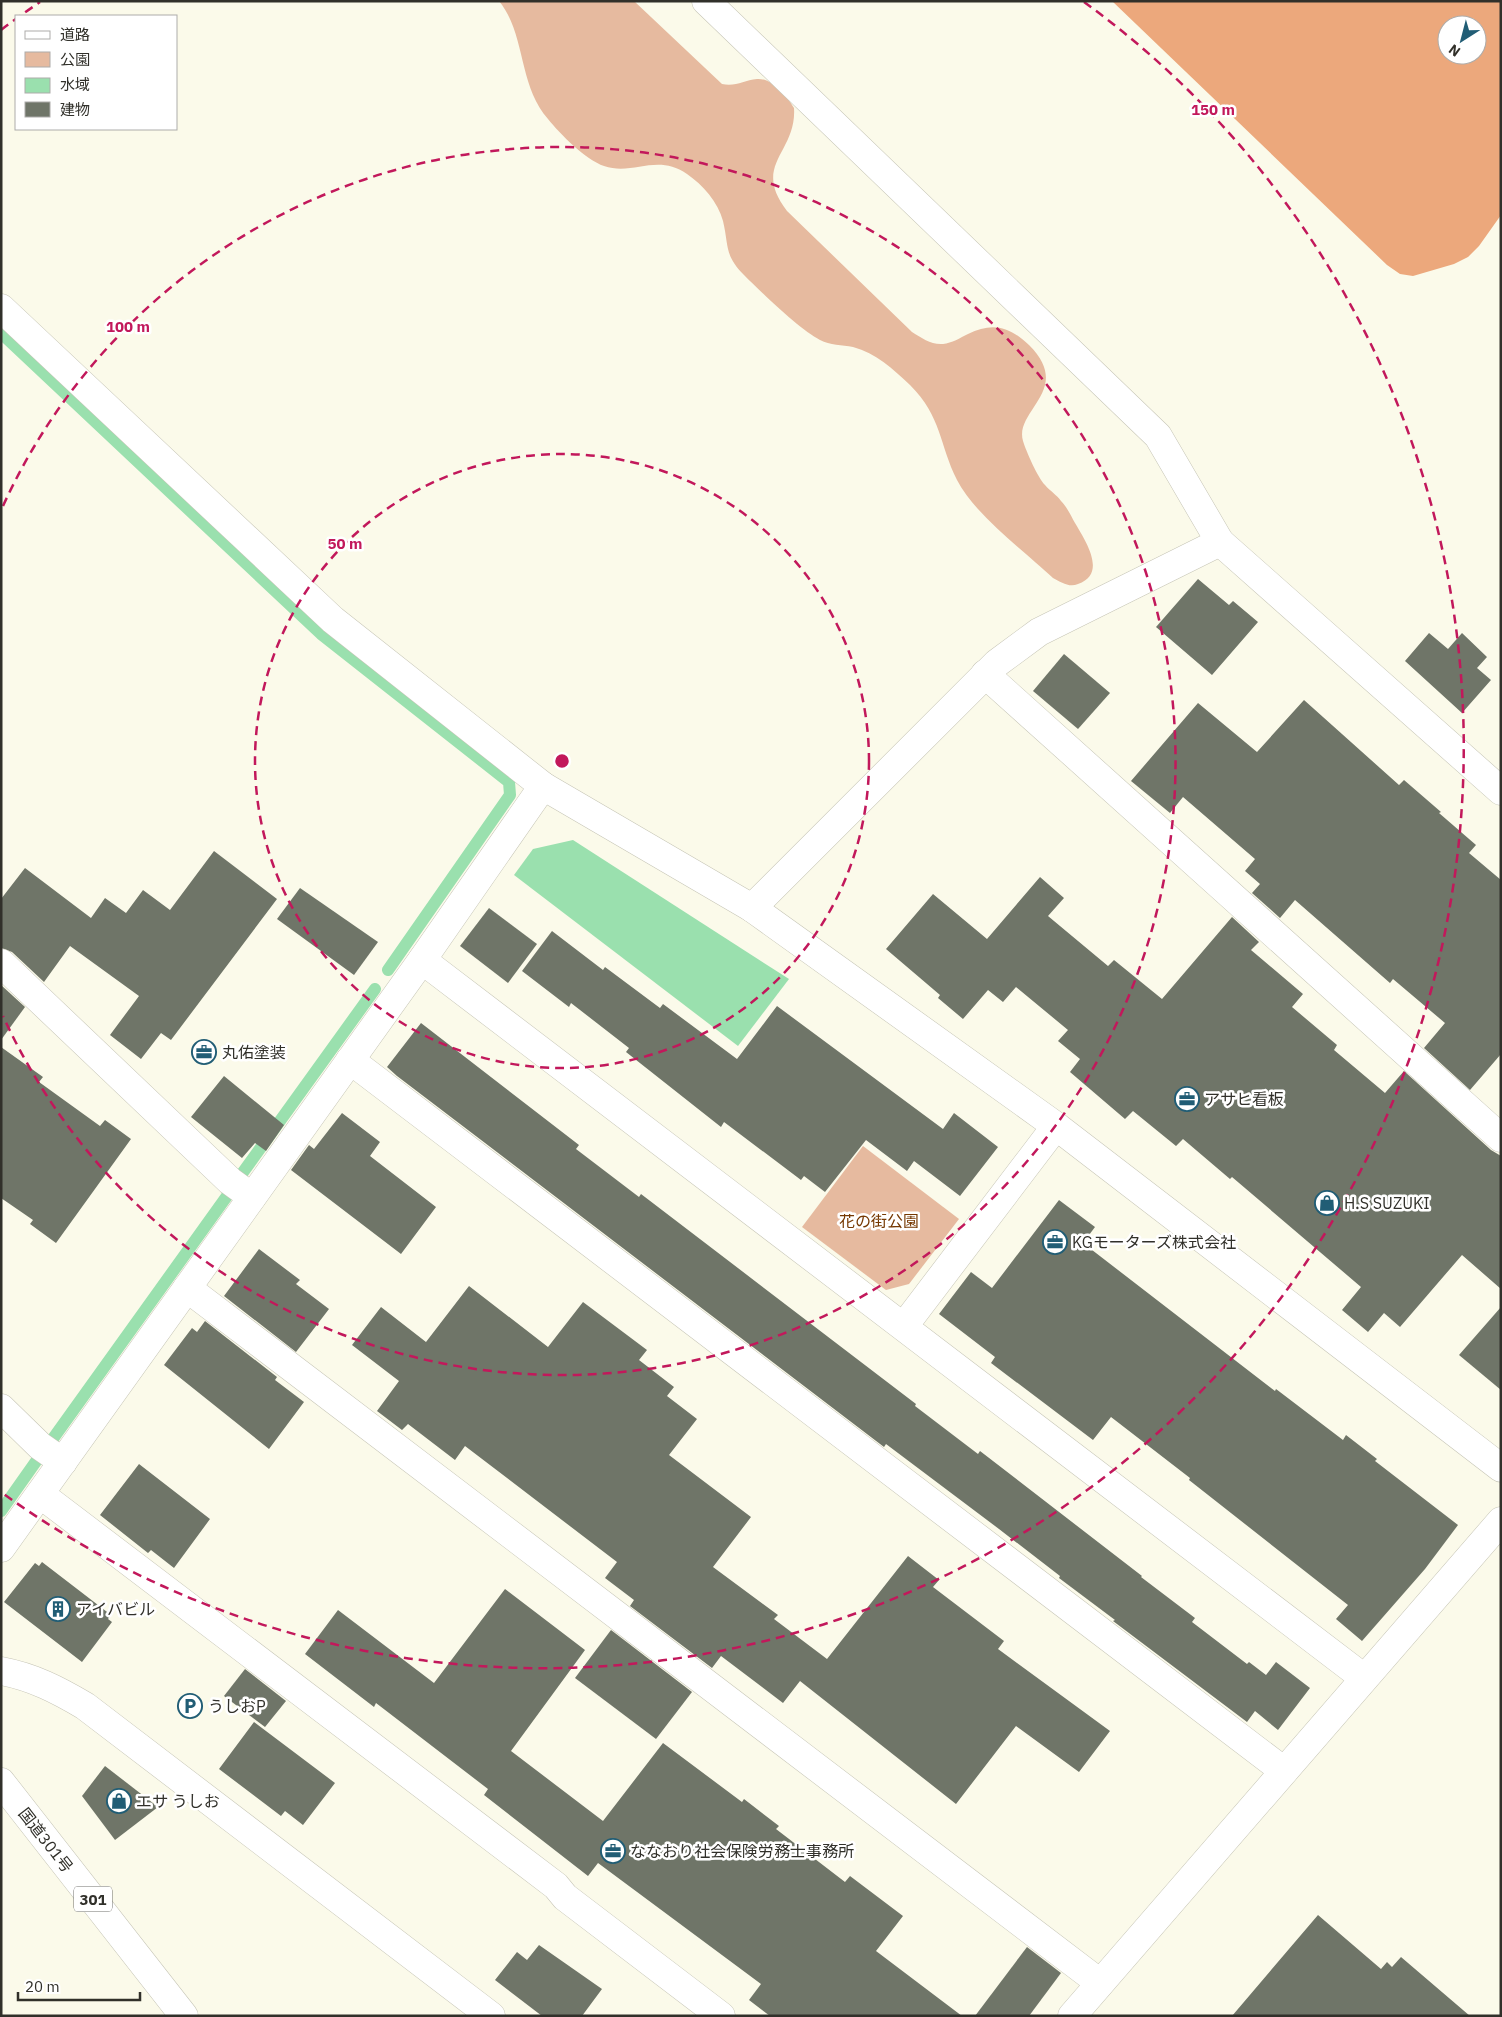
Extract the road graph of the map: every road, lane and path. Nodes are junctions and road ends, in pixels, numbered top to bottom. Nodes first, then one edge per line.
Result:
1 (706, 1) edge
2 (1, 308) edge
3 (1220, 542) junction
4 (985, 674) junction
5 (543, 786) junction
6 (1501, 791) edge
7 (752, 908) junction
8 (422, 960) junction
9 (1, 963) edge
10 (350, 1060) junction
11 (1056, 1126) junction
12 (1501, 1138) edge
13 (252, 1197) junction
14 (187, 1288) junction
15 (904, 1326) junction
16 (1, 1408) edge
17 (63, 1462) junction
18 (1501, 1468) edge
19 (40, 1494) junction
20 (1501, 1521) edge
21 (1, 1548) edge
22 (1, 1671) edge
23 (1364, 1678) junction
24 (1284, 1771) junction
25 (1, 1782) edge
26 (1100, 1983) junction
27 (184, 2016) edge
28 (491, 2016) edge
29 (721, 2016) edge
30 (1072, 2016) edge

1 - 3 main road
2 - 5 main road
3 - 4 main road
3 - 6 main road
4 - 7 main road
4 - 12 main road
5 - 7 main road
5 - 8 main road
7 - 11 main road
8 - 10 main road
8 - 15 main road
9 - 13 main road
10 - 13 main road
10 - 24 main road
11 - 15 main road
11 - 18 main road
13 - 14 main road
14 - 17 main road
14 - 26 main road
15 - 23 main road
16 - 17 main road
17 - 19 main road
19 - 21 main road
19 - 29 main road
20 - 23 main road
22 - 28 main road
23 - 24 main road
24 - 26 main road
25 - 27 main road, 国道301号 / 301
26 - 30 main road

